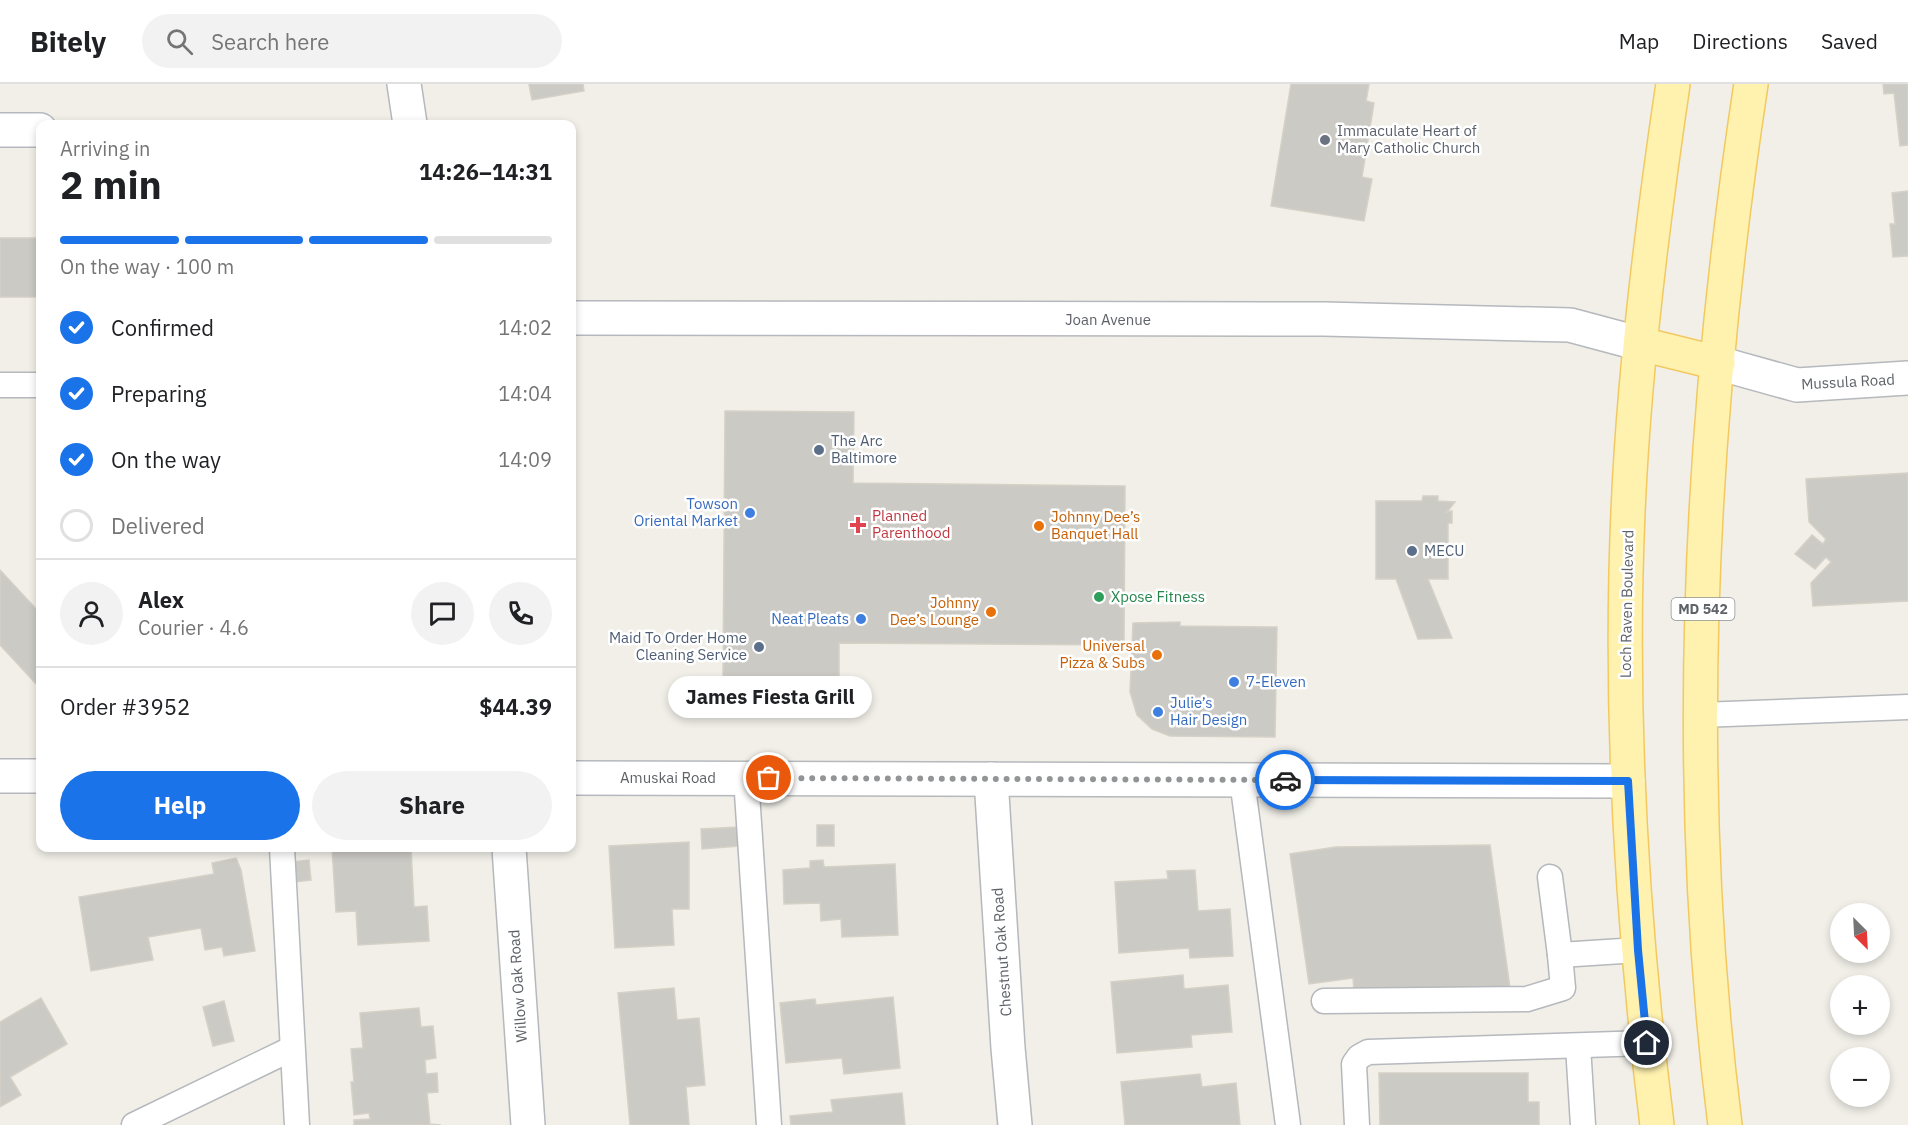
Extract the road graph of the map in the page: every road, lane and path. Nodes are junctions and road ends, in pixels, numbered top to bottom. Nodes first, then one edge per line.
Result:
1 (404, 84) edge
2 (1673, 84) edge
3 (1751, 84) edge
4 (409, 120) edge
5 (0, 130) edge
6 (36, 130) edge
7 (576, 318) edge
8 (1641, 344) junction
9 (1718, 363) junction
10 (1908, 378) edge
11 (0, 384) edge
12 (36, 385) edge
13 (1908, 707) edge
14 (1700, 715) junction
15 (0, 776) edge
16 (36, 776) edge
17 (576, 777) edge
18 (746, 778) junction
19 (991, 779) junction
20 (1242, 780) junction
21 (1628, 781) junction
22 (282, 852) edge
23 (509, 852) edge
24 (1550, 878) dead end
25 (1638, 950) junction
26 (1560, 955) junction
27 (1324, 1001) dead end
28 (1647, 1043) junction
29 (1578, 1046) junction
30 (291, 1049) junction
31 (134, 1125) edge
32 (297, 1125) edge
33 (528, 1125) edge
34 (769, 1125) edge
35 (1015, 1125) edge
36 (1288, 1125) edge
37 (1357, 1125) edge
38 (1583, 1125) edge
39 (1657, 1125) edge
40 (1725, 1125) edge

1 - 4 street
2 - 8 main road, Loch Raven Boulevard
3 - 9 main road, MD 542
5 - 6 street
7 - 8 street, Joan Avenue
8 - 9 main road
8 - 21 main road, Loch Raven Boulevard
9 - 10 street, Mussula Road
9 - 14 main road, MD 542
11 - 12 lane
13 - 14 lane
14 - 40 main road, MD 542
15 - 16 street
17 - 18 street, Amuskai Road
18 - 19 street, Amuskai Road
18 - 34 lane
19 - 20 street, Amuskai Road
19 - 35 street, Chestnut Oak Road
20 - 21 street, Amuskai Road
20 - 36 lane
21 - 25 main road, Loch Raven Boulevard
22 - 30 lane
23 - 33 street, Willow Oak Road
24 - 26 lane
25 - 26 lane
25 - 28 main road, Loch Raven Boulevard
26 - 27 lane
28 - 29 lane
28 - 39 main road, Loch Raven Boulevard
29 - 37 lane
29 - 38 lane
30 - 31 lane
30 - 32 lane

